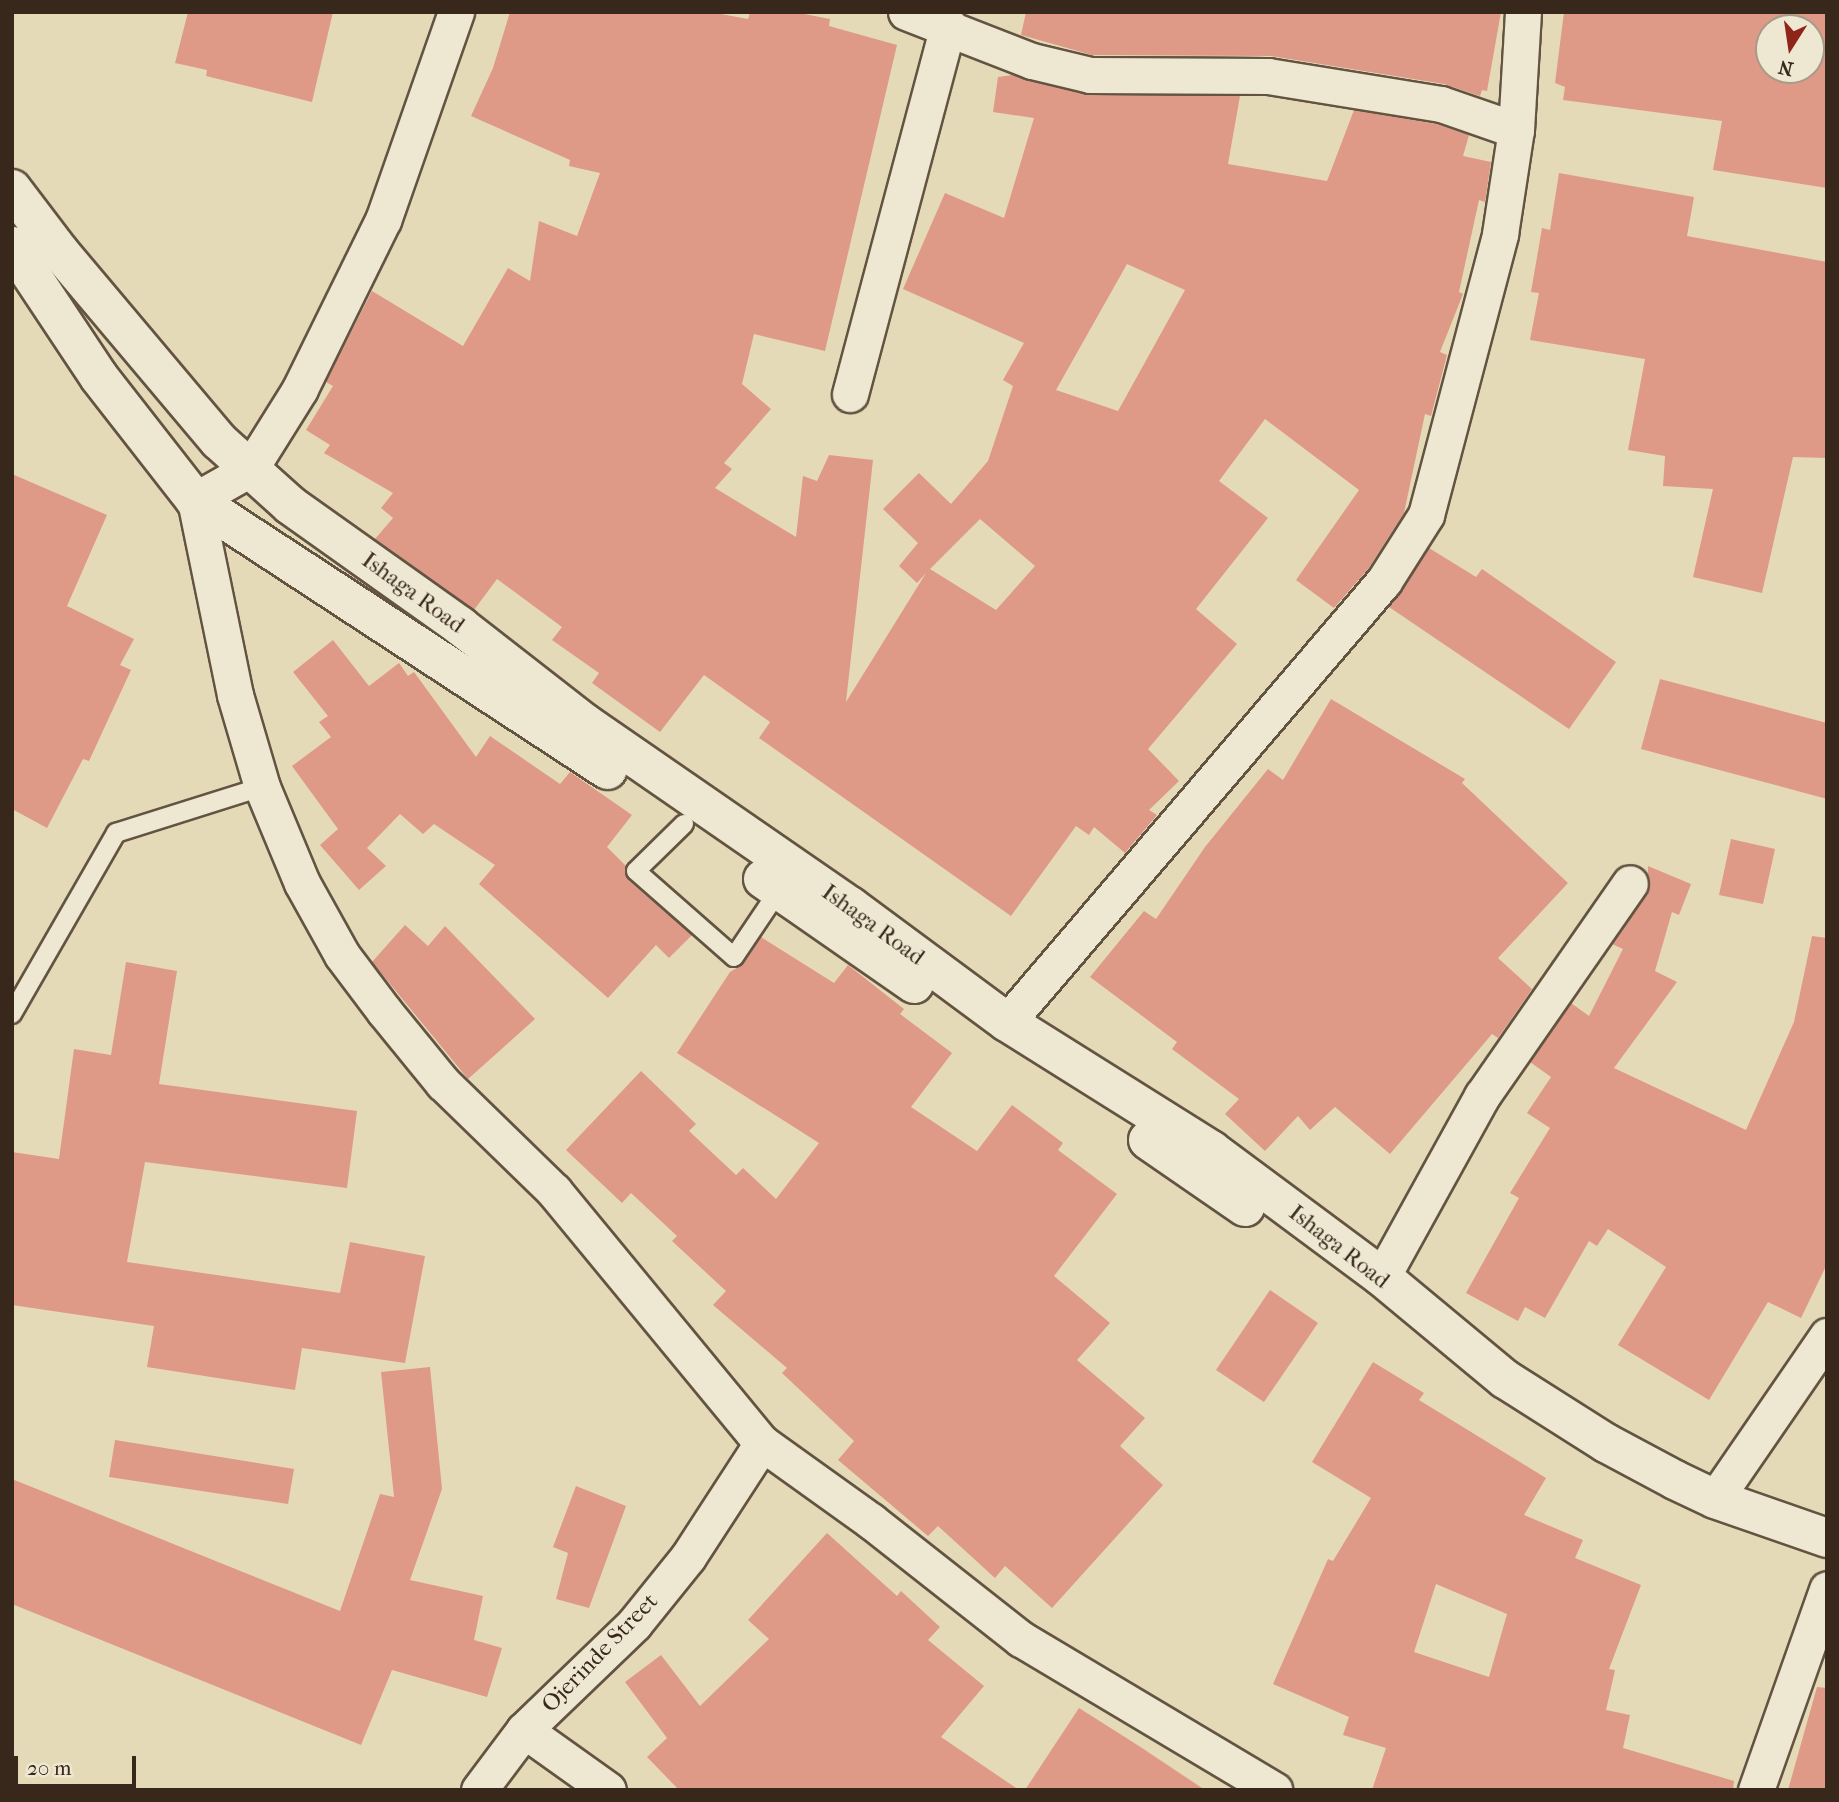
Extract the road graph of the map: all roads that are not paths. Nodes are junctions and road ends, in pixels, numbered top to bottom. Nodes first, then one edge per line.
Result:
1 (456, 12) edge
2 (906, 12) edge
3 (1523, 12) edge
4 (948, 25) junction
5 (1516, 130) junction
6 (12, 189) edge
7 (12, 246) edge
8 (850, 394) dead end
9 (250, 469) junction
10 (195, 500) junction
11 (262, 787) junction
12 (684, 824) junction
13 (1630, 883) dead end
14 (779, 890) junction
15 (12, 1014) edge
16 (1007, 1022) junction
17 (1382, 1277) junction
18 (1827, 1336) edge
19 (762, 1443) junction
20 (1715, 1499) junction
21 (1827, 1538) edge
22 (1827, 1558) edge
23 (1827, 1589) edge
24 (524, 1730) junction
25 (479, 1790) edge
26 (608, 1790) edge
27 (1274, 1790) edge
28 (1756, 1790) edge

1 - 9 street
2 - 4 street
3 - 5 street
4 - 5 street
4 - 8 street
5 - 16 street
6 - 9 main road, Ishaga Road
7 - 10 main road, Ishaga Road
9 - 10 street
9 - 16 main road, Ishaga Road
10 - 11 street
10 - 12 main road, Ishaga Road
11 - 15 lane
11 - 19 street
12 - 14 main road, Ishaga Road
12 - 14 lane
13 - 17 street
14 - 22 main road, Ishaga Road
16 - 17 main road, Ishaga Road
17 - 20 main road, Ishaga Road
18 - 20 street
19 - 24 street, Ojerinde Street
19 - 27 street
20 - 21 main road, Ishaga Road
23 - 28 street
24 - 25 street, Ojerinde Street
24 - 26 street

